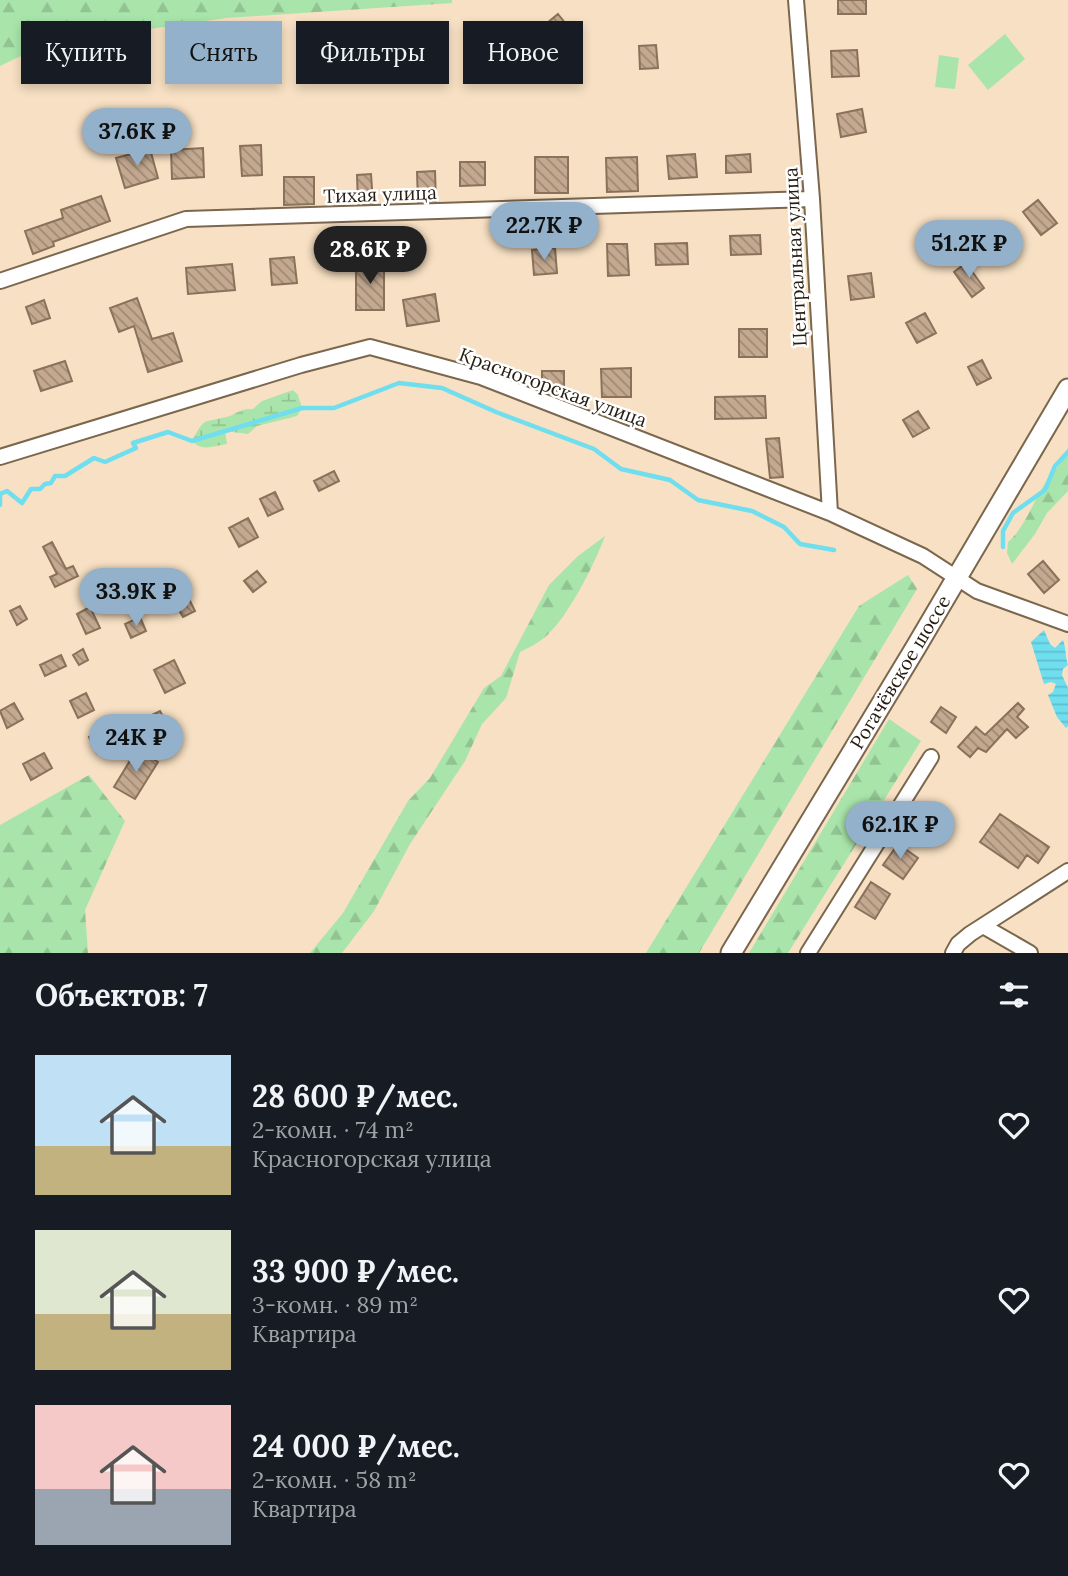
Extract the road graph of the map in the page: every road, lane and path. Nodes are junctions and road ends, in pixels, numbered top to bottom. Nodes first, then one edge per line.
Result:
1 (796, 0) edge
2 (812, 200) junction
3 (0, 281) edge
4 (1068, 389) edge
5 (0, 457) edge
6 (830, 513) junction
7 (956, 578) junction
8 (1068, 624) edge
9 (931, 757) dead end
10 (1068, 871) edge
11 (983, 926) junction
12 (809, 952) edge
13 (731, 953) edge
14 (953, 953) edge
15 (1030, 953) edge

1 - 2 street, Центральная улица
2 - 3 street, Тихая улица
2 - 6 street, Центральная улица
4 - 7 main road, Рогачёвское шоссе
5 - 6 street, Красногорская улица
6 - 7 street, Красногорская улица
7 - 8 street, Красногорская улица
7 - 13 main road, Рогачёвское шоссе
9 - 12 street
10 - 11 street
11 - 14 street
11 - 15 street

